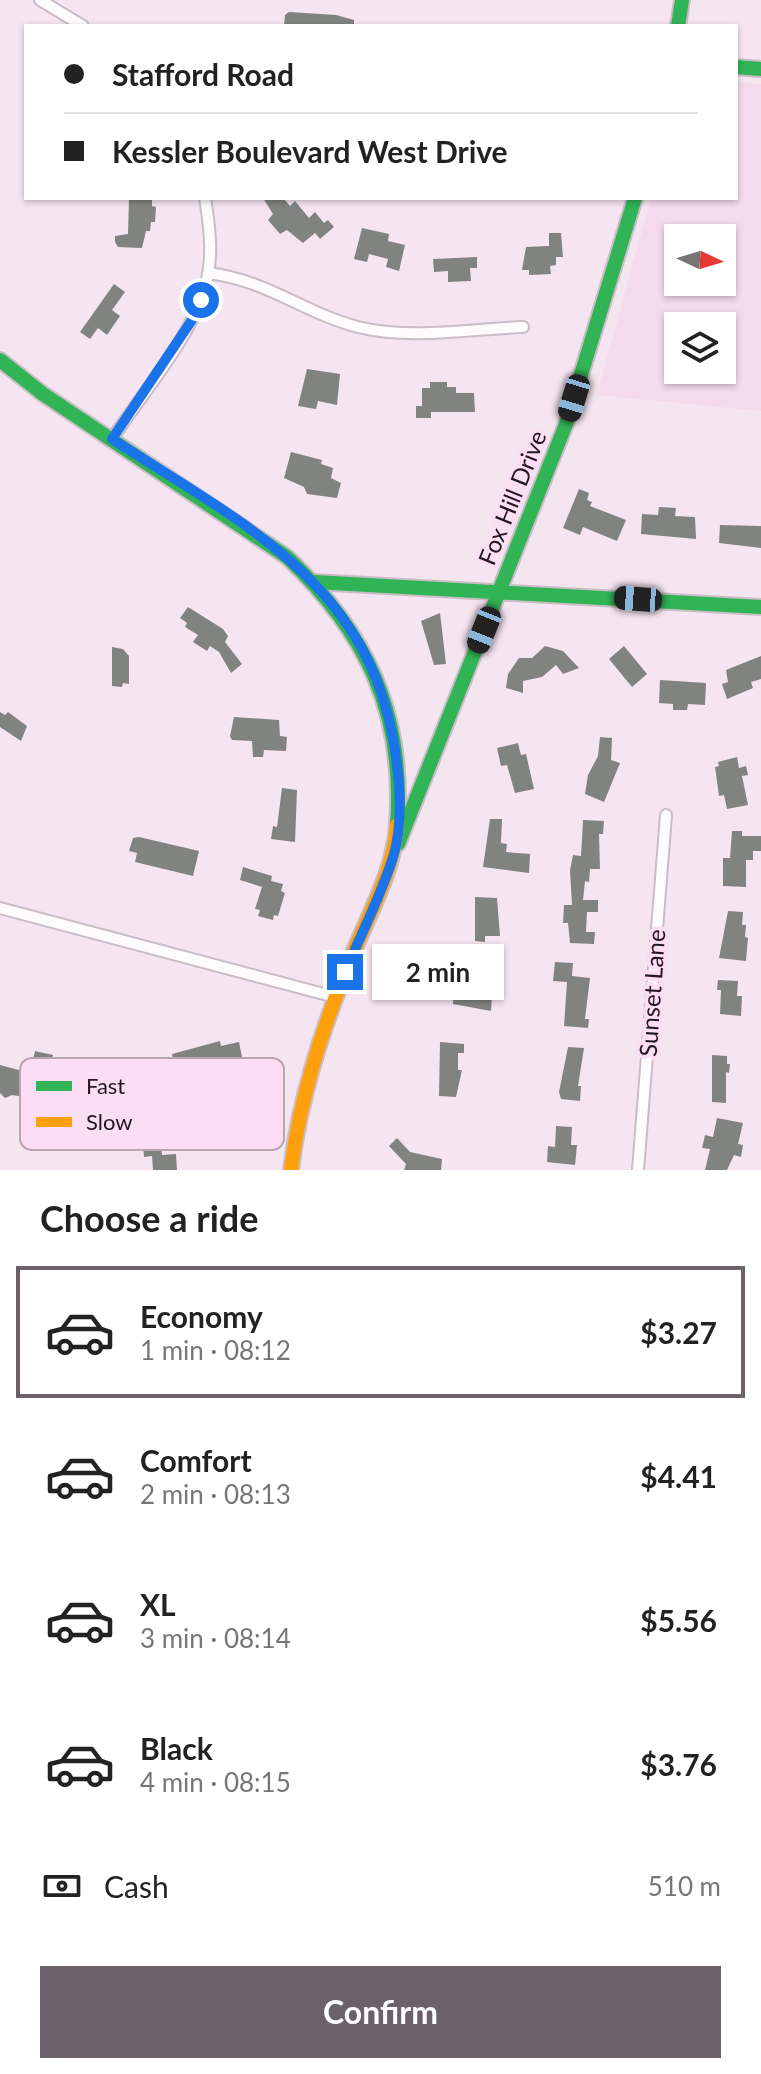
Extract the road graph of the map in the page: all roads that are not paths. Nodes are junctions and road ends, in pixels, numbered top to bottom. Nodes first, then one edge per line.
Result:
1 (40, 0) edge
2 (682, 0) edge
3 (80, 24) edge
4 (678, 24) edge
5 (738, 67) edge
6 (761, 69) edge
7 (205, 200) edge
8 (634, 200) edge
9 (208, 273) junction
10 (523, 327) dead end
11 (0, 360) edge
12 (112, 439) junction
13 (315, 582) junction
14 (500, 590) junction
15 (761, 607) edge
16 (666, 815) dead end
17 (395, 852) junction
18 (0, 908) edge
19 (335, 997) junction
20 (291, 1170) edge
21 (638, 1170) edge

1 - 3 street
2 - 4 street
5 - 6 street
7 - 9 street
8 - 14 street, Fox Hill Drive
9 - 10 street
9 - 12 street
11 - 12 street
12 - 13 street
13 - 14 street
13 - 17 street
14 - 15 street
14 - 17 street, Fox Hill Drive
16 - 21 street, Sunset Lane
17 - 19 street, Fox Hill Drive
18 - 19 street
19 - 20 street, Fox Hill Drive

